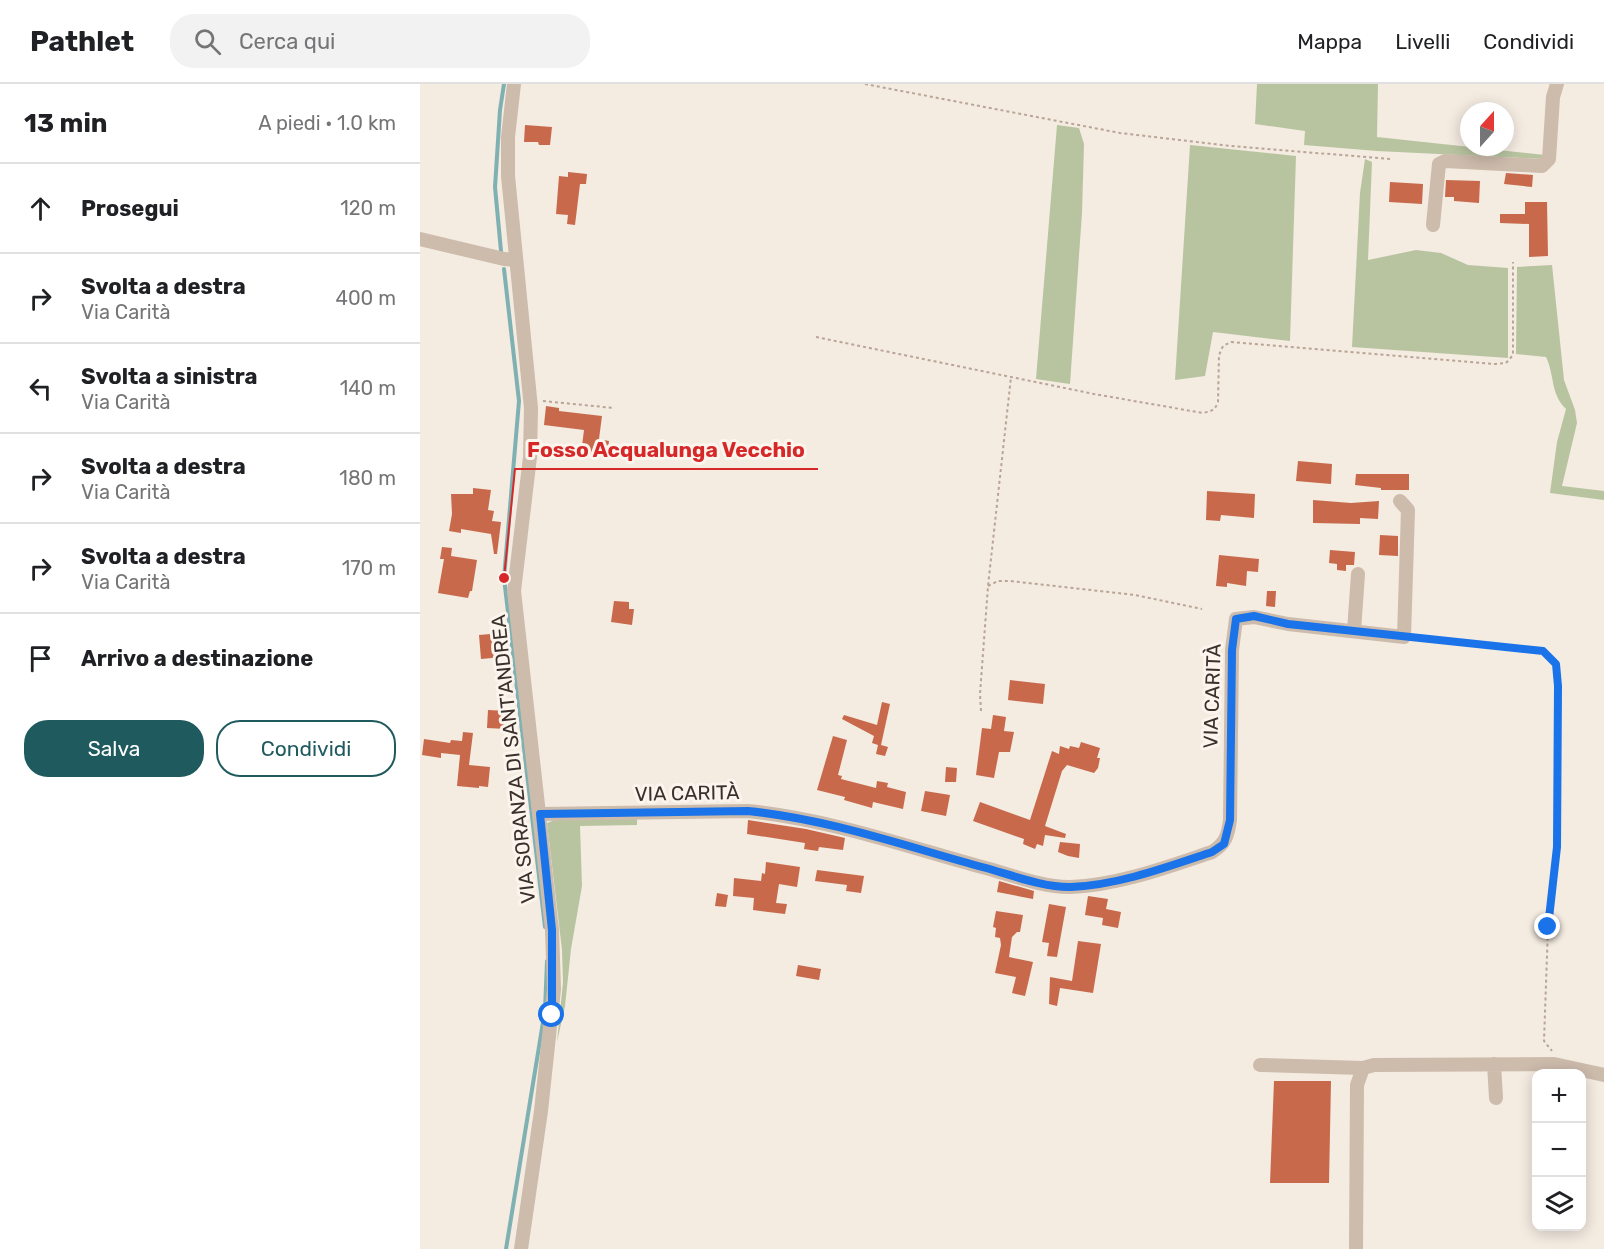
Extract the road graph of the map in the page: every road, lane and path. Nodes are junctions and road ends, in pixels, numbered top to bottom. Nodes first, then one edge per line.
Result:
1 (514, 84) edge
2 (866, 84) edge
3 (1557, 84) edge
4 (1390, 159) dead end
5 (1433, 225) dead end
6 (420, 240) edge
7 (516, 260) junction
8 (1513, 262) dead end
9 (816, 337) dead end
10 (1011, 377) junction
11 (530, 401) junction
12 (615, 408) dead end
13 (1400, 501) dead end
14 (1358, 574) dead end
15 (988, 585) junction
16 (1202, 609) dead end
17 (1354, 631) junction
18 (1404, 637) junction
19 (981, 711) dead end
20 (540, 814) junction
21 (1553, 1052) dead end
22 (1494, 1064) junction
23 (1260, 1065) dead end
24 (1363, 1068) junction
25 (1604, 1075) edge
26 (1496, 1098) dead end
27 (521, 1249) edge
28 (1356, 1249) edge

1 - 7 street, VIA SORANZA DI SANT'ANDREA
2 - 4 path
3 - 5 street
6 - 7 street
7 - 11 street, VIA SORANZA DI SANT'ANDREA
8 - 10 path
9 - 10 path
10 - 15 path
11 - 12 path
11 - 20 street, VIA SORANZA DI SANT'ANDREA
13 - 18 street
14 - 17 street
15 - 16 path
15 - 19 path
17 - 18 street, VIA CARITÀ
17 - 20 street, VIA CARITÀ
18 - 21 path
20 - 27 street, VIA SORANZA DI SANT'ANDREA
22 - 24 street
22 - 25 street
22 - 26 street
23 - 24 street
24 - 28 street

